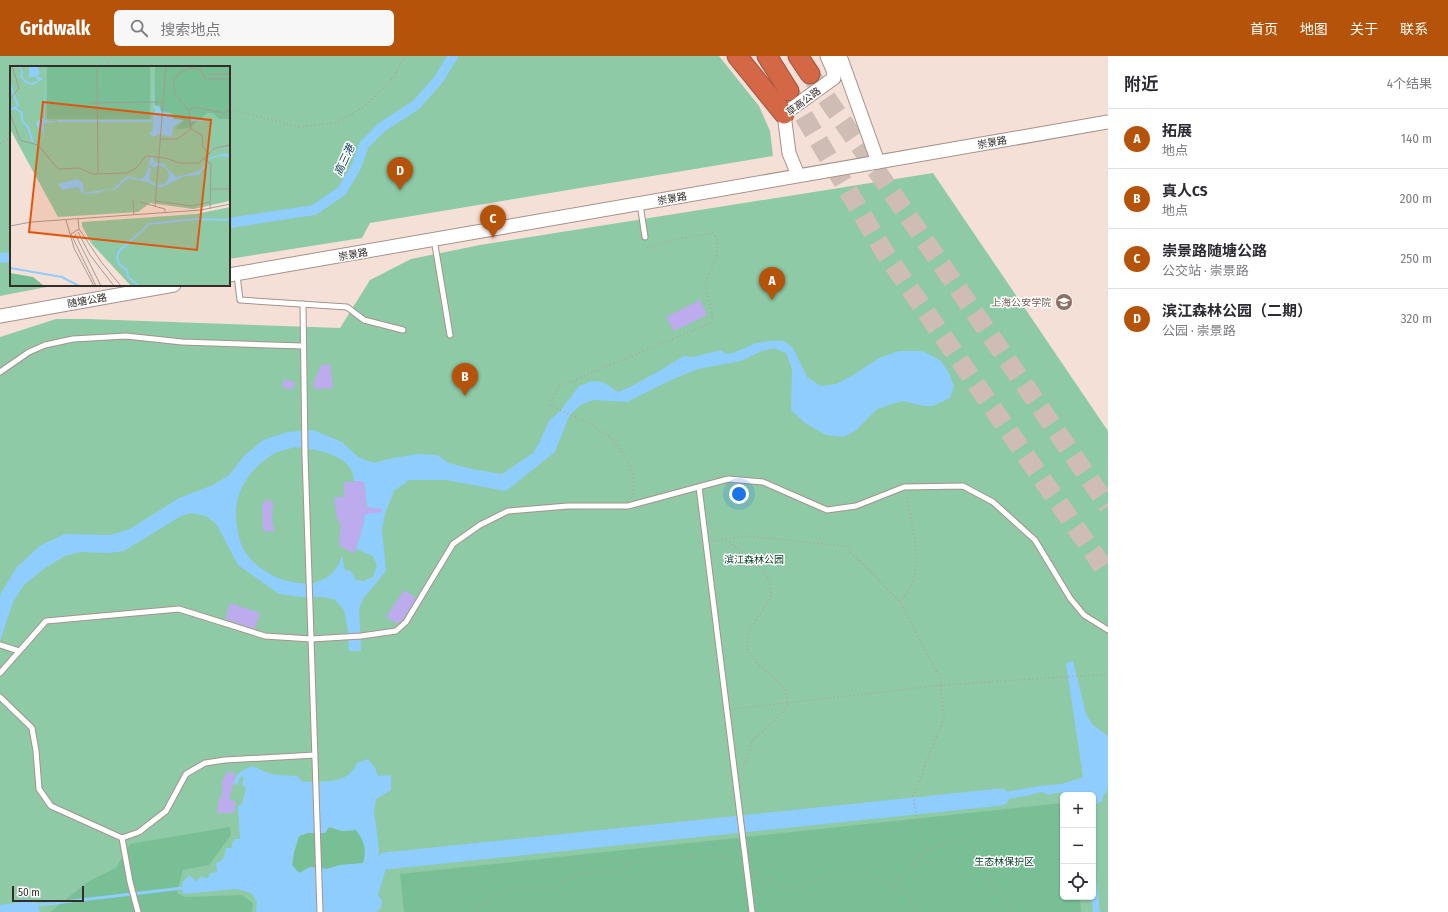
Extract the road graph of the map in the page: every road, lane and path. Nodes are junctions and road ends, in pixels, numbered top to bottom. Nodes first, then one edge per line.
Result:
1 (110, 56) edge
2 (405, 56) edge
3 (737, 56) edge
4 (767, 56) edge
5 (798, 56) edge
6 (827, 56) edge
7 (840, 56) edge
8 (106, 66) edge
9 (810, 74) tunnel mouth
10 (847, 74) junction
11 (834, 78) junction
12 (790, 91) tunnel mouth
13 (230, 109) edge
14 (784, 114) junction
15 (1108, 122) edge
16 (10, 139) edge
17 (0, 144) edge
18 (878, 162) junction
19 (798, 176) junction
20 (640, 204) junction
21 (645, 237) dead end
22 (434, 239) junction
23 (647, 248) dead end
24 (233, 275) edge
25 (168, 286) edge
26 (303, 304) junction
27 (0, 316) edge
28 (403, 330) dead end
29 (450, 334) dead end
30 (303, 346) junction
31 (0, 372) edge
32 (699, 487) junction
33 (904, 488) junction
34 (630, 506) junction
35 (725, 539) junction
36 (706, 542) junction
37 (900, 602) junction
38 (1108, 630) edge
39 (311, 639) junction
40 (0, 645) edge
41 (19, 652) junction
42 (0, 673) edge
43 (1108, 674) edge
44 (941, 685) junction
45 (0, 697) edge
46 (788, 703) junction
47 (727, 710) junction
48 (316, 755) junction
49 (735, 778) junction
50 (122, 838) junction
51 (926, 851) junction
52 (746, 867) junction
53 (893, 885) junction
54 (137, 910) edge
55 (320, 912) edge
56 (472, 912) edge
57 (752, 912) edge
58 (920, 912) edge
59 (1014, 912) edge

1 - 8 path
2 - 13 path
3 - 14 highway
4 - 12 highway
5 - 9 highway
6 - 11 street
7 - 10 street
10 - 11 street, 草高公路
10 - 18 street
11 - 14 street, 草高公路
14 - 19 street, 草高公路
15 - 18 street, 崇景路
16 - 17 path
18 - 19 street, 崇景路
19 - 20 street, 崇景路
20 - 21 lane
20 - 22 street, 崇景路
22 - 24 street, 崇景路
22 - 29 lane
23 - 34 path
24 - 26 lane
25 - 27 street, 随塘公路
26 - 28 lane
26 - 30 lane
30 - 31 lane
30 - 39 lane
32 - 33 lane
32 - 34 lane
32 - 36 lane
33 - 37 path
33 - 38 lane
34 - 39 lane
35 - 36 path
35 - 37 path
35 - 46 path
36 - 47 lane
37 - 44 path
39 - 41 lane
39 - 48 lane
40 - 41 lane
41 - 42 lane
43 - 44 path
44 - 46 path
44 - 51 path
45 - 50 lane
46 - 47 path
46 - 49 path
47 - 49 lane
48 - 50 lane
48 - 55 lane
49 - 52 lane
50 - 54 lane
51 - 53 path
51 - 59 path
52 - 53 path
52 - 56 path
52 - 57 lane
53 - 58 path

